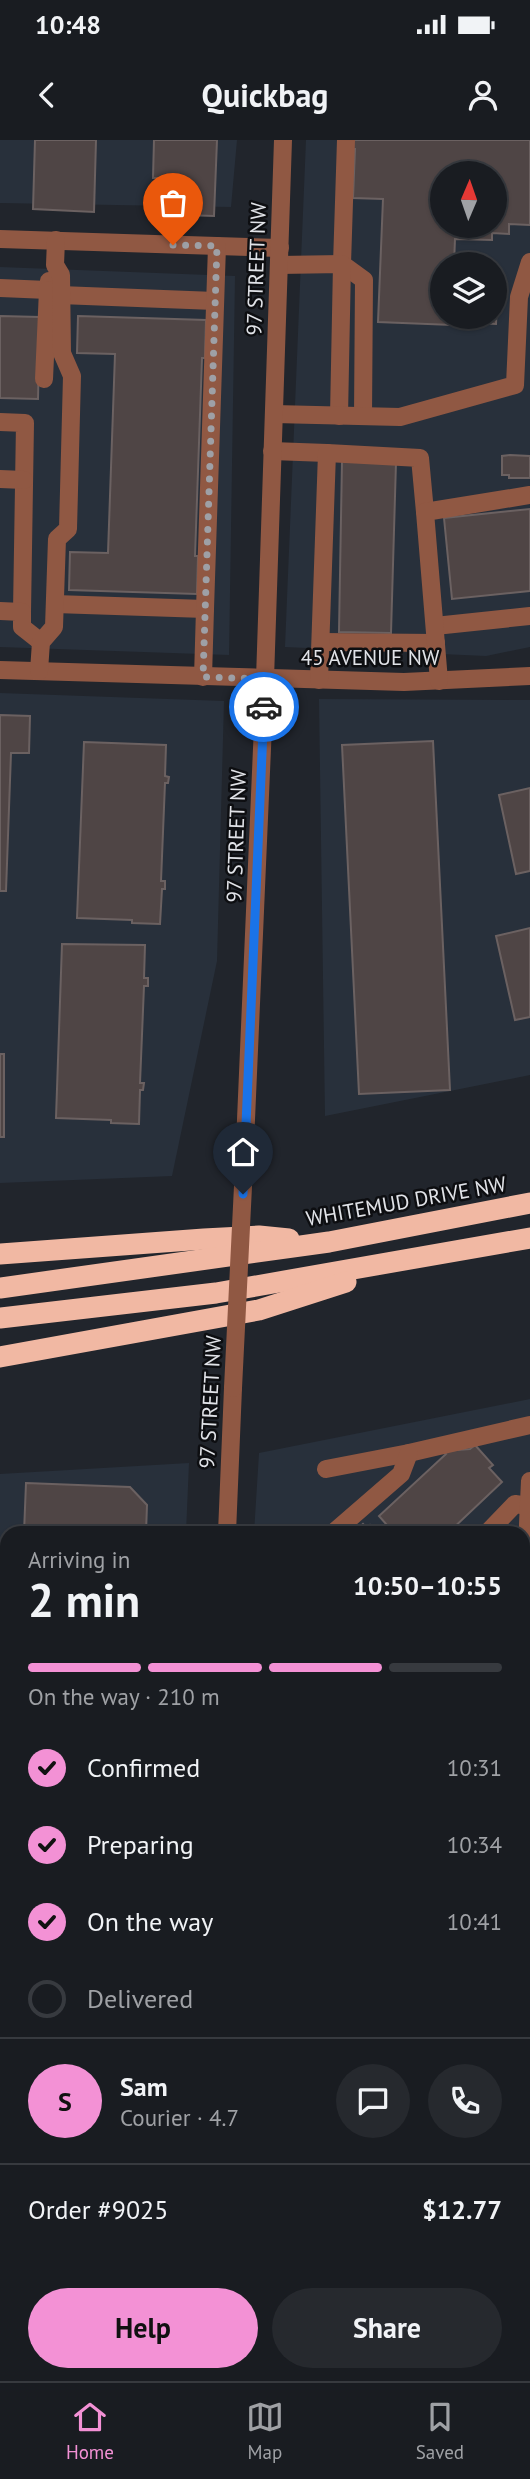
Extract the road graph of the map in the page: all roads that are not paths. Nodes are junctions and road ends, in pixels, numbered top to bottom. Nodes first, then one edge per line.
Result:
1 (283, 140) edge
2 (346, 140) edge
3 (0, 239) edge
4 (56, 240) junction
5 (217, 246) junction
6 (280, 257) junction
7 (530, 262) edge
8 (342, 264) junction
9 (0, 288) edge
10 (54, 293) junction
11 (215, 301) junction
12 (44, 379) dead end
13 (274, 414) junction
14 (338, 416) junction
15 (363, 416) junction
16 (0, 422) edge
17 (272, 451) junction
18 (327, 453) junction
19 (0, 480) edge
20 (24, 480) junction
21 (530, 495) edge
22 (425, 512) junction
23 (55, 604) junction
24 (205, 609) junction
25 (0, 611) edge
26 (22, 612) junction
27 (530, 616) edge
28 (436, 634) junction
29 (41, 642) junction
30 (321, 642) junction
31 (0, 670) edge
32 (39, 671) junction
33 (530, 676) edge
34 (203, 677) junction
35 (265, 679) junction
36 (319, 680) junction
37 (439, 681) junction
38 (530, 1203) edge
39 (530, 1238) edge
40 (329, 1242) junction
41 (0, 1254) edge
42 (421, 1258) junction
43 (0, 1288) edge
44 (0, 1318) edge
45 (0, 1357) edge
46 (530, 1425) edge
47 (410, 1453) junction
48 (326, 1469) dead end
49 (530, 1481) edge
50 (529, 1506) edge
51 (227, 1526) edge
52 (340, 1526) edge
53 (494, 1526) edge
54 (528, 1526) edge

1 - 6 street, 97 STREET NW
2 - 8 street
3 - 4 street
4 - 5 street
4 - 10 street
5 - 6 street
5 - 11 street
6 - 8 street
6 - 13 street, 97 STREET NW
7 - 15 street
8 - 14 street
8 - 15 street
9 - 10 street
10 - 11 street
10 - 12 street
10 - 23 street
11 - 24 street
13 - 14 street
13 - 17 street, 97 STREET NW
14 - 15 street
16 - 20 street
17 - 18 street
17 - 35 street, 97 STREET NW
18 - 22 street
18 - 30 street
19 - 20 street
20 - 26 street
21 - 22 street
22 - 28 street
23 - 24 street
23 - 29 street
24 - 34 street
25 - 26 street
26 - 29 street
27 - 28 street
28 - 30 street
28 - 37 street
29 - 32 street
30 - 36 street
31 - 32 street, 45 AVENUE NW
32 - 34 street, 45 AVENUE NW
33 - 37 street, 45 AVENUE NW
34 - 35 street, 45 AVENUE NW
35 - 36 street, 45 AVENUE NW
35 - 51 street, 97 STREET NW, bridge
36 - 37 street, 45 AVENUE NW
38 - 40 highway, WHITEMUD DRIVE NW
39 - 42 highway
40 - 41 highway
40 - 43 highway, WHITEMUD DRIVE NW
42 - 44 highway
42 - 45 highway
46 - 47 street
47 - 48 street
47 - 52 street
49 - 50 street
50 - 53 street
50 - 54 street

